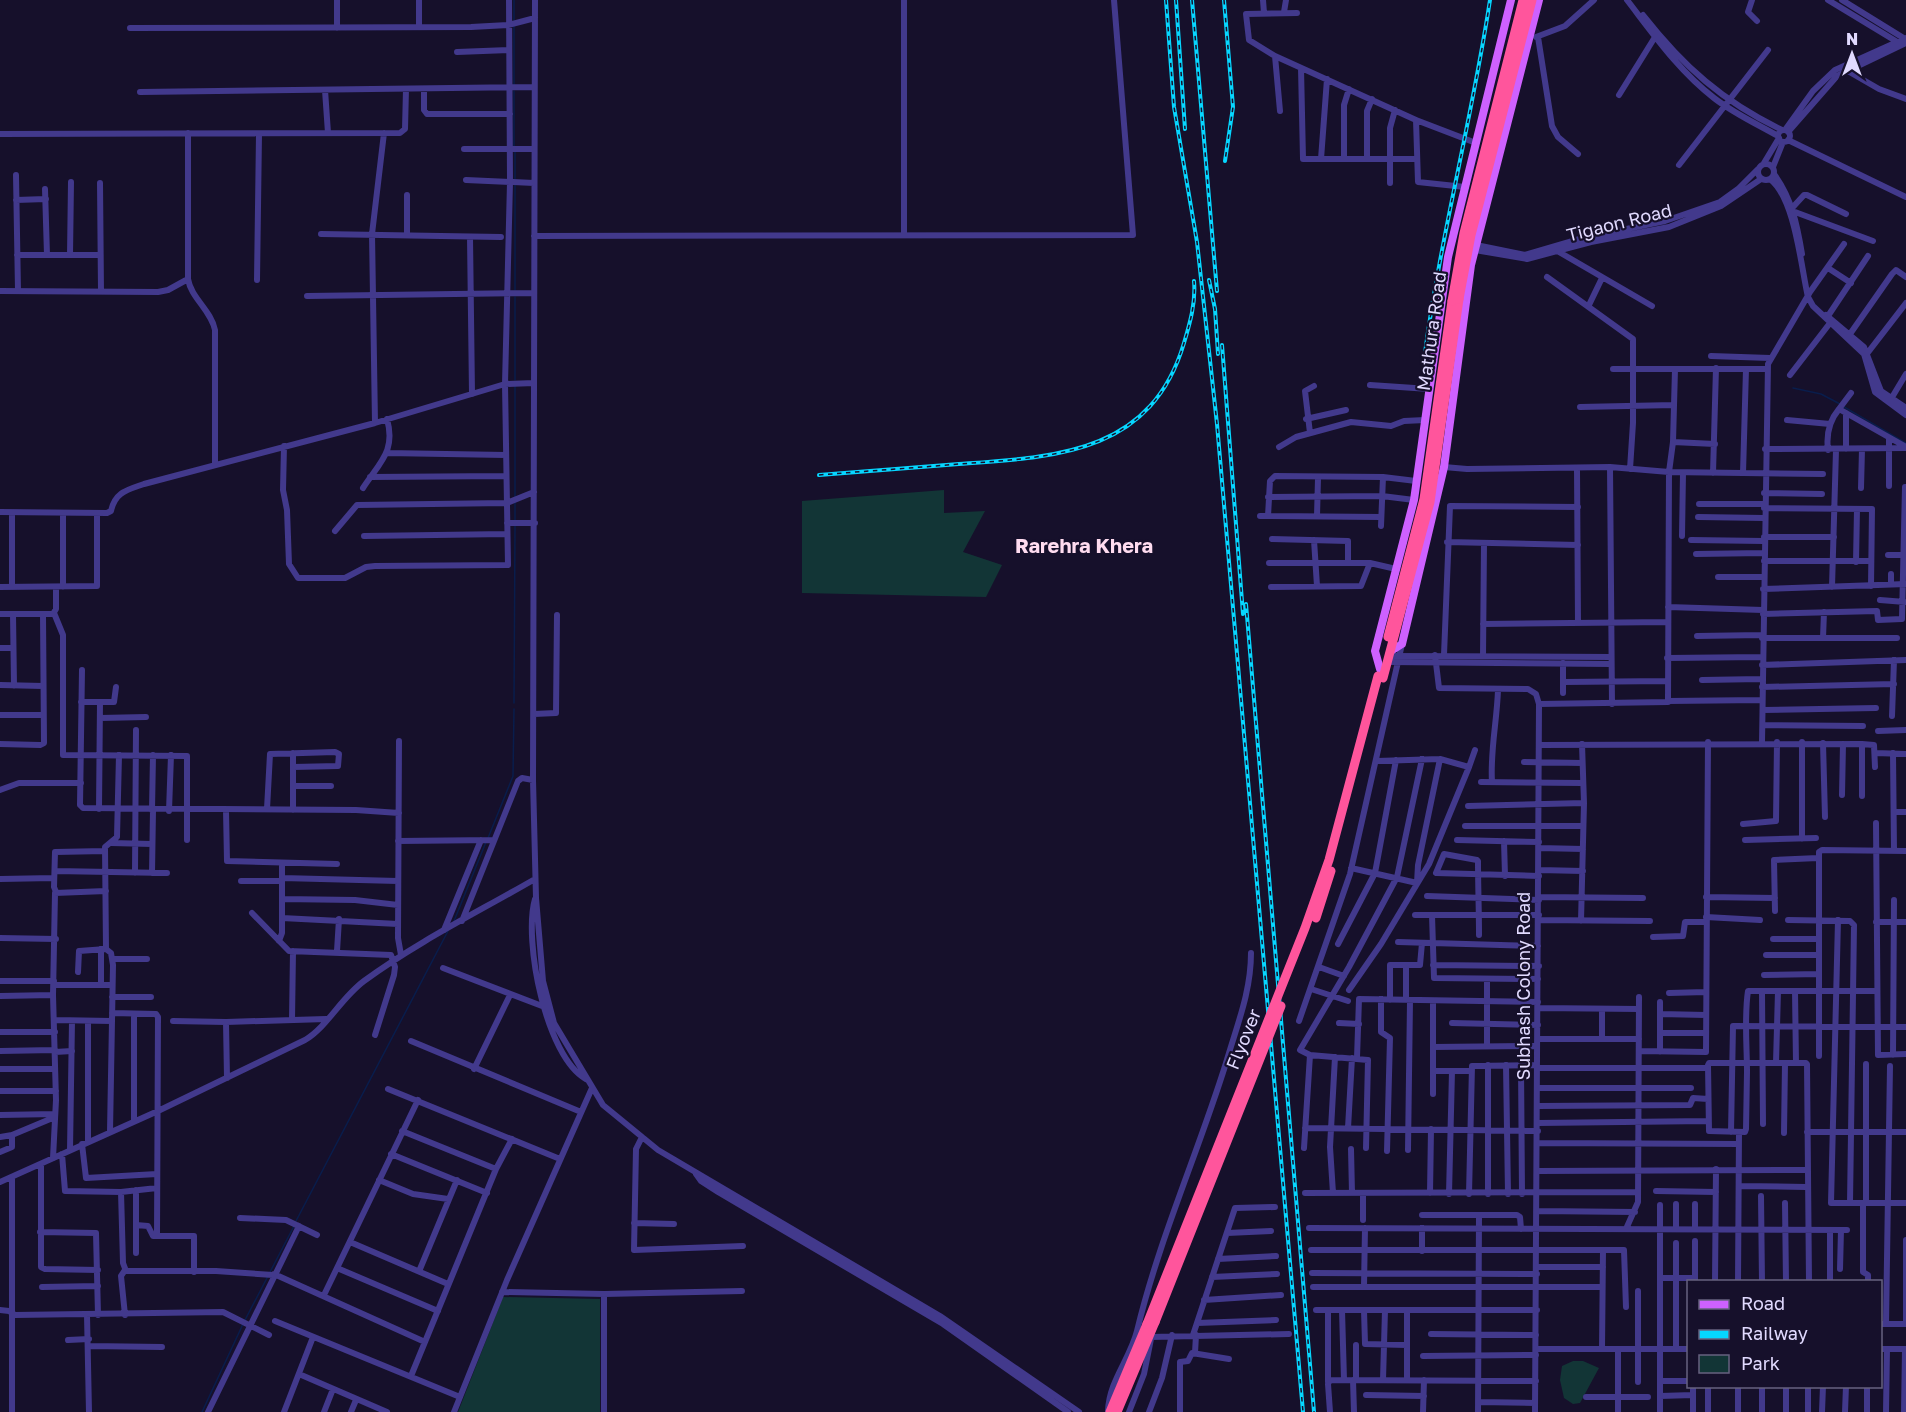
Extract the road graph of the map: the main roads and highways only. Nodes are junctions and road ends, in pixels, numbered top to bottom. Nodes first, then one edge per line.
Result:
1 (1511, 0) edge
2 (1523, 0) edge
3 (1532, 0) edge
4 (1539, 0) edge
5 (1455, 300) junction
6 (1431, 467) junction
7 (1430, 515) junction
8 (1389, 664) junction
9 (1151, 1328) junction
10 (1109, 1412) edge
11 (1117, 1412) edge

1 - 6 main road
2 - 5 highway, Mathura Road, bridge
3 - 5 highway, Mathura Road, bridge
4 - 6 main road
5 - 6 highway, Mathura Road
6 - 7 highway, Mathura Road
6 - 7 main road
6 - 8 highway, Mathura Road
6 - 8 main road
7 - 8 highway, Mathura Road
7 - 8 main road
8 - 9 highway, Flyover, bridge
9 - 10 highway, Flyover
9 - 11 highway

